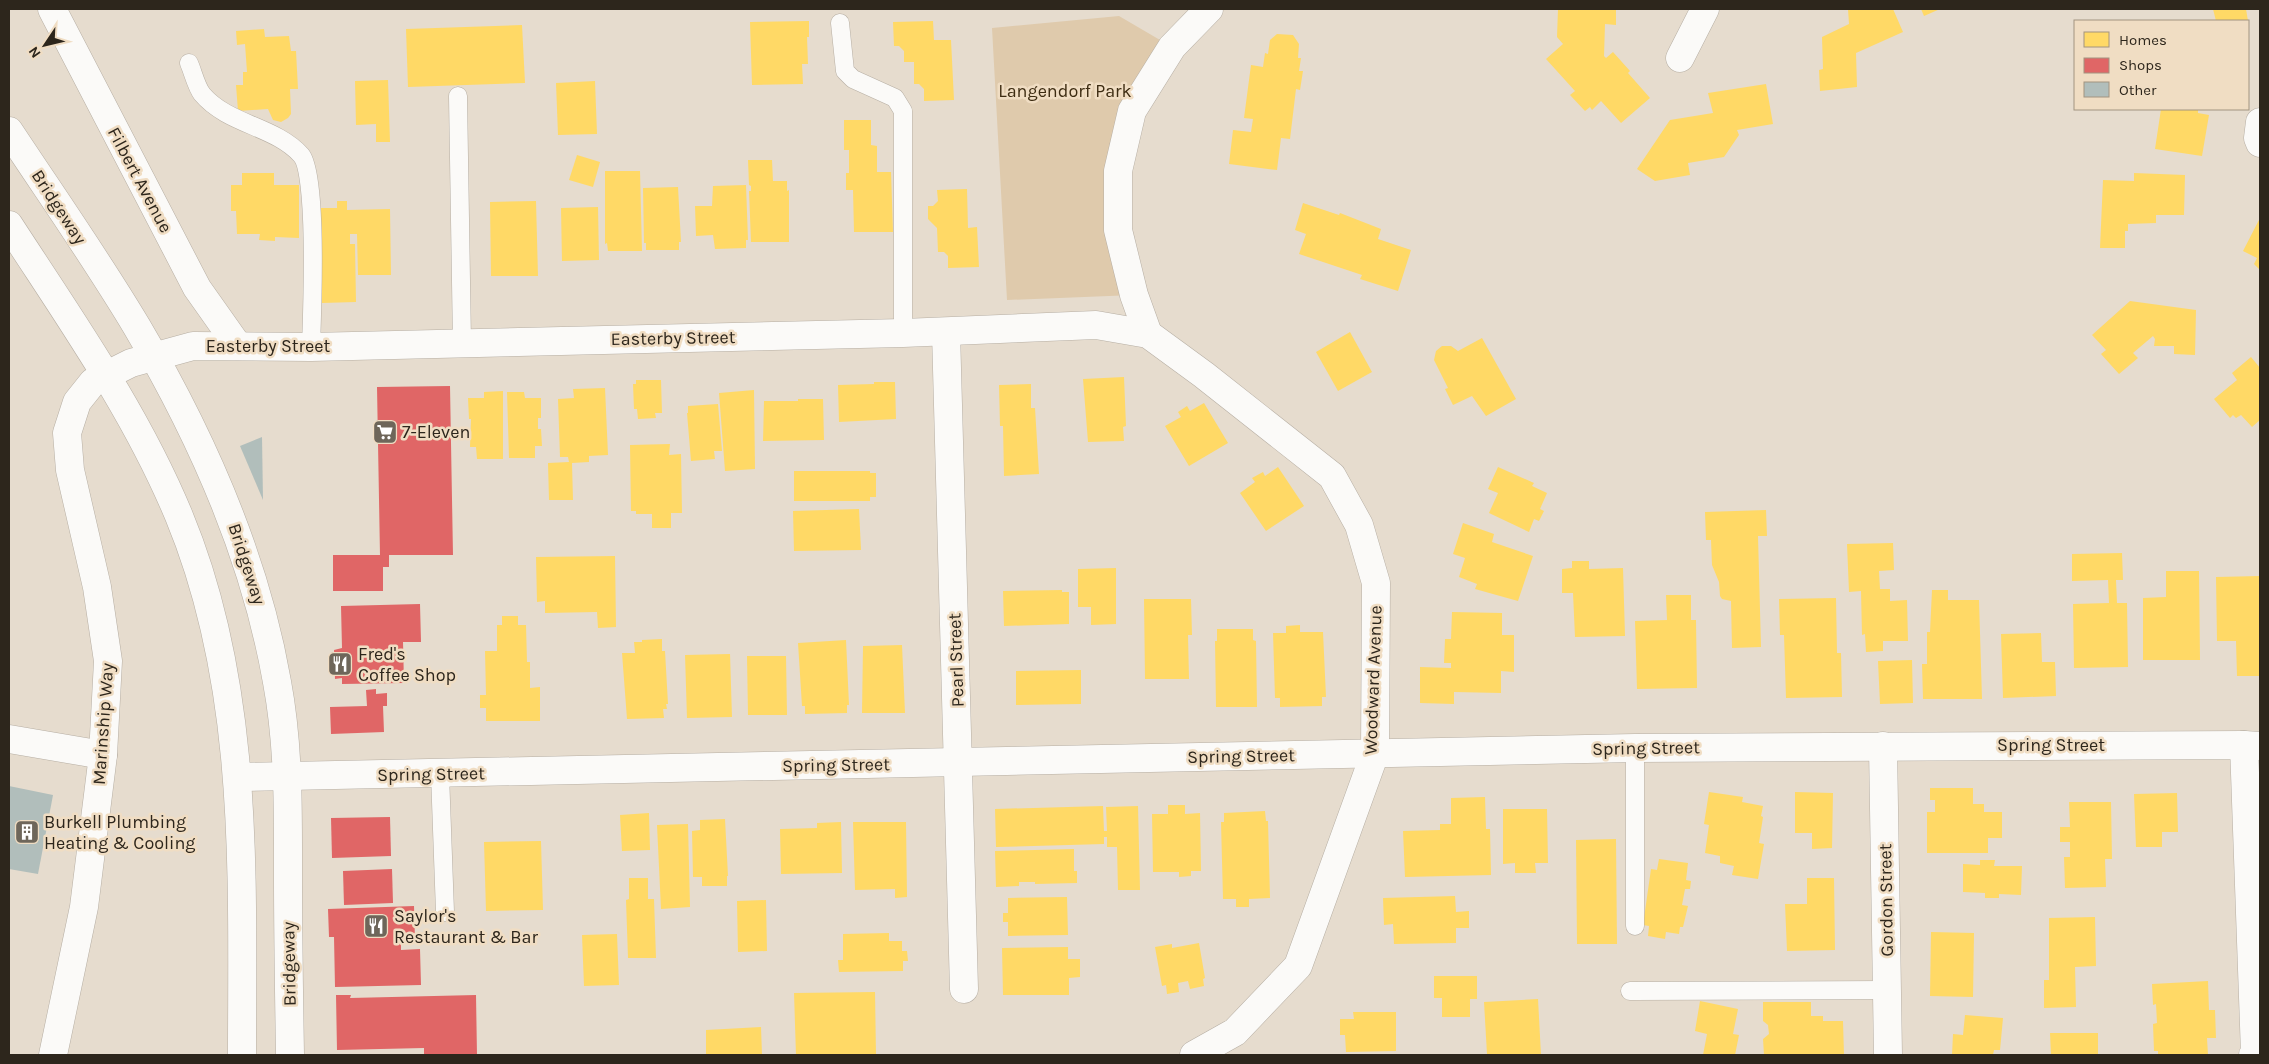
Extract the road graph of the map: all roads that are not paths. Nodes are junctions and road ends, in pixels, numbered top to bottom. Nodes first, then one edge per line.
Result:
1 (52, 9) edge
2 (1209, 9) edge
3 (1705, 9) edge
4 (840, 23) dead end
5 (1680, 58) dead end
6 (189, 62) dead end
7 (458, 96) dead end
8 (2260, 122) edge
9 (9, 131) edge
10 (2260, 143) edge
11 (9, 225) edge
12 (946, 332) junction
13 (903, 333) junction
14 (1148, 334) junction
15 (462, 343) junction
16 (238, 346) junction
17 (311, 347) junction
18 (142, 359) junction
19 (106, 375) junction
20 (1204, 375) joint
21 (9, 738) edge
22 (2252, 745) edge
23 (1883, 746) junction
24 (1635, 748) junction
25 (1374, 753) junction
26 (103, 755) junction
27 (959, 762) junction
28 (440, 774) junction
29 (286, 776) junction
30 (238, 777) junction
31 (445, 912) dead end
32 (1635, 926) dead end
33 (964, 989) dead end
34 (1887, 990) junction
35 (1630, 991) dead end
36 (53, 1055) edge
37 (242, 1055) edge
38 (290, 1055) edge
39 (1194, 1055) edge
40 (1888, 1055) edge
41 (2253, 1055) edge

1 - 16 street, Filbert Avenue
2 - 14 street
3 - 5 street
4 - 13 lane
6 - 17 lane
7 - 15 lane
8 - 10 street
9 - 18 street, Bridgeway
11 - 19 street
12 - 13 street, Easterby Street
12 - 14 street, Easterby Street
12 - 27 street, Pearl Street
13 - 15 street, Easterby Street
14 - 20 street, Easterby Street
15 - 17 street, Easterby Street
16 - 17 street, Easterby Street
16 - 18 street, Easterby Street
18 - 19 street, Marinship Way
18 - 29 street, Bridgeway
19 - 26 street, Marinship Way
19 - 30 street
20 - 25 street, Woodward Avenue
21 - 26 street
22 - 23 street, Spring Street
22 - 41 street
23 - 24 street, Spring Street
23 - 34 street, Gordon Street
24 - 25 street, Spring Street
24 - 32 lane
25 - 27 street, Spring Street
25 - 39 street, Woodward Avenue
26 - 36 street, Marinship Way
27 - 28 street, Spring Street
27 - 33 street, Pearl Street
28 - 29 street, Spring Street
28 - 31 lane
29 - 30 street, Spring Street
29 - 38 street, Bridgeway
30 - 37 street
34 - 35 lane
34 - 40 street, Gordon Street

